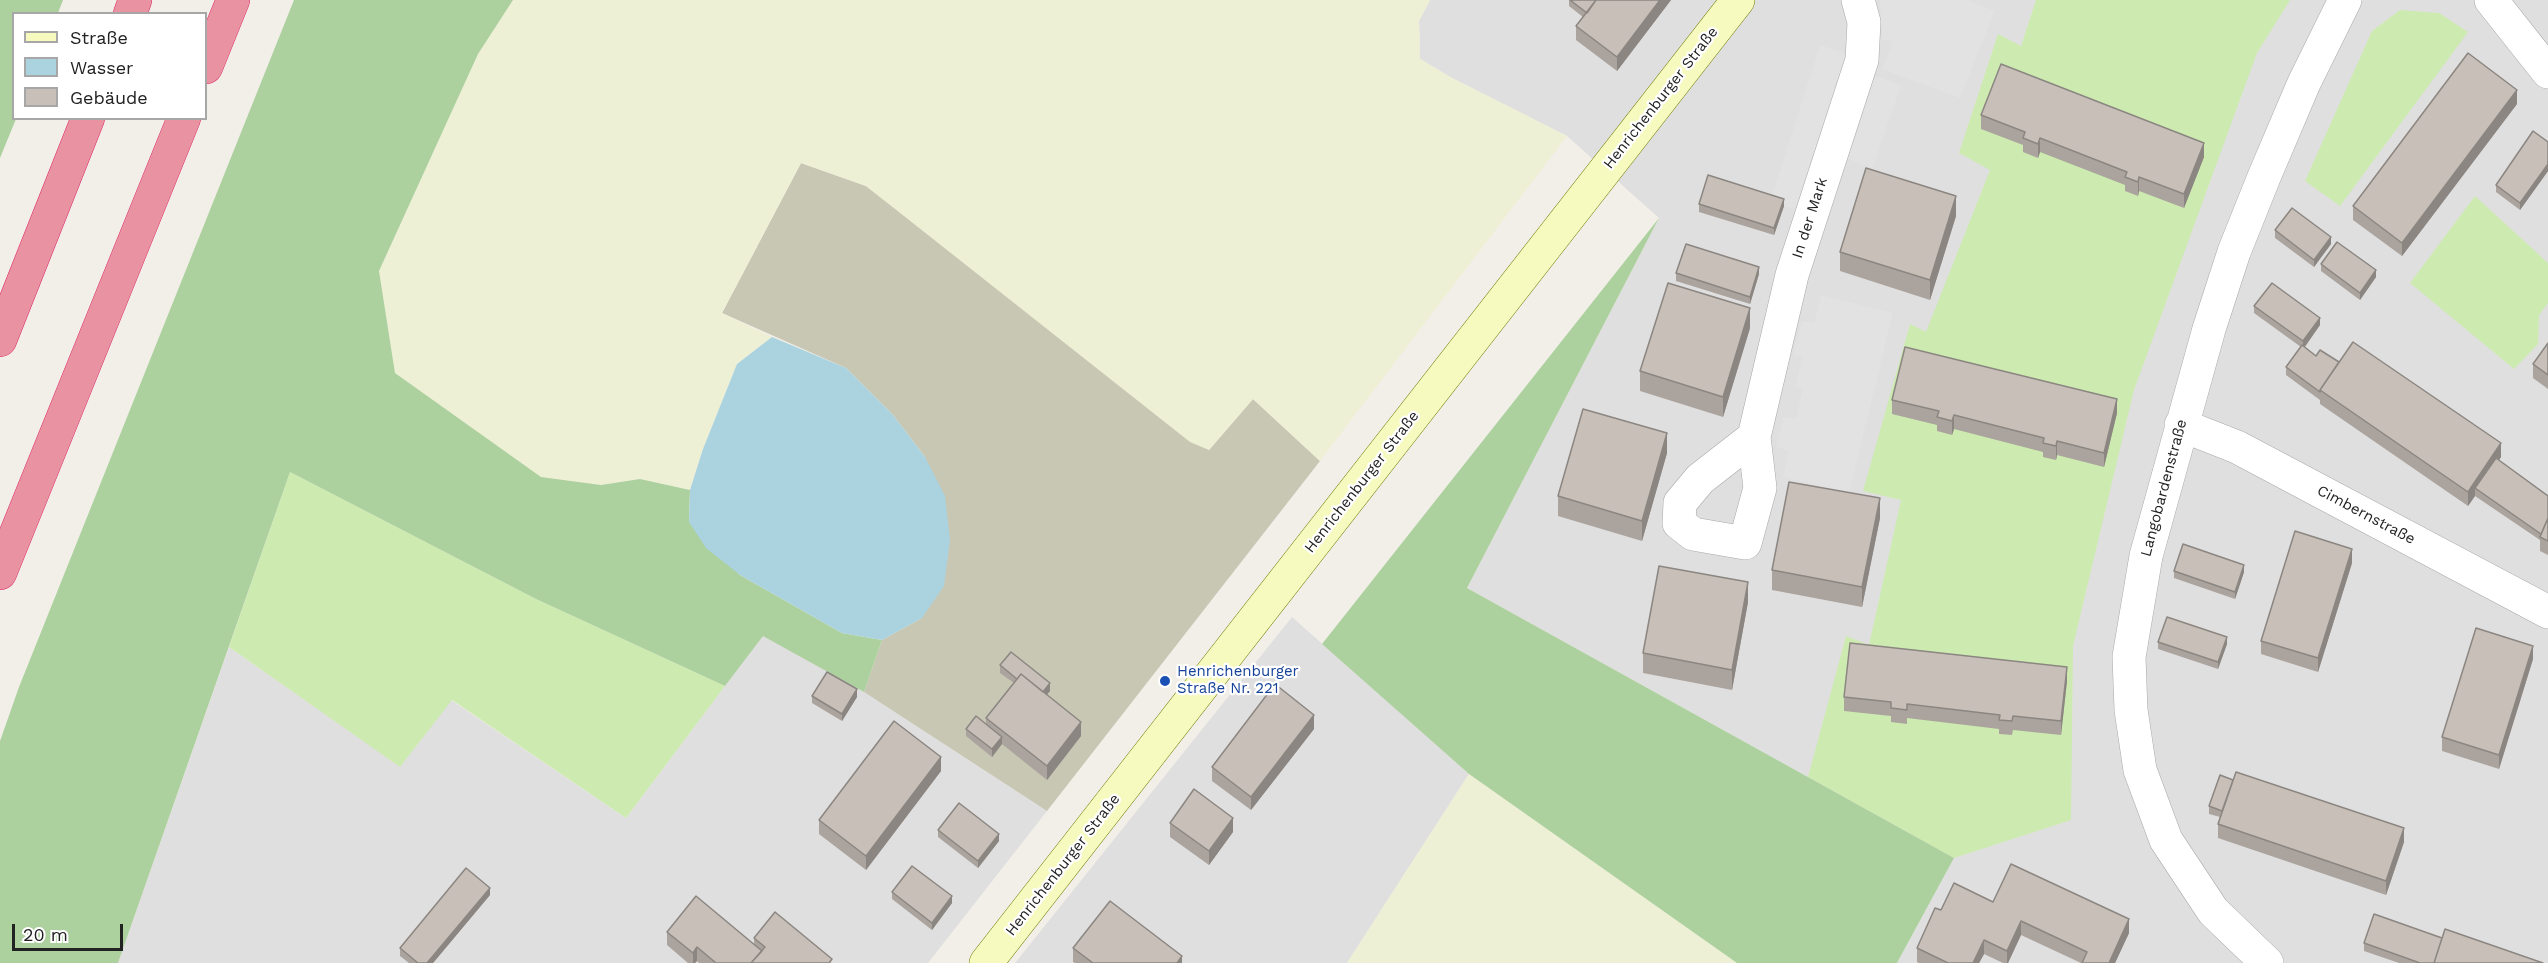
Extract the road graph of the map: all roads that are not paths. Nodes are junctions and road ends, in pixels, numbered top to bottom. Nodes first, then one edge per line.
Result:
1 (233, 0) edge
2 (1738, 0) edge
3 (1858, 0) edge
4 (2345, 0) edge
5 (2491, 0) edge
6 (207, 65) edge
7 (2548, 72) edge
8 (87, 120) edge
9 (183, 120) edge
10 (0, 340) edge
11 (2181, 425) junction
12 (1754, 437) dead end
13 (0, 573) edge
14 (2548, 612) edge
15 (986, 963) edge
16 (2267, 963) edge

1 - 6 highway
2 - 15 main road, Henrichenburger Straße
3 - 12 street, In der Mark
4 - 11 street, Langobardenstraße
5 - 7 street
8 - 10 highway
9 - 13 highway
11 - 14 street, Cimbernstraße
11 - 16 street, Langobardenstraße

